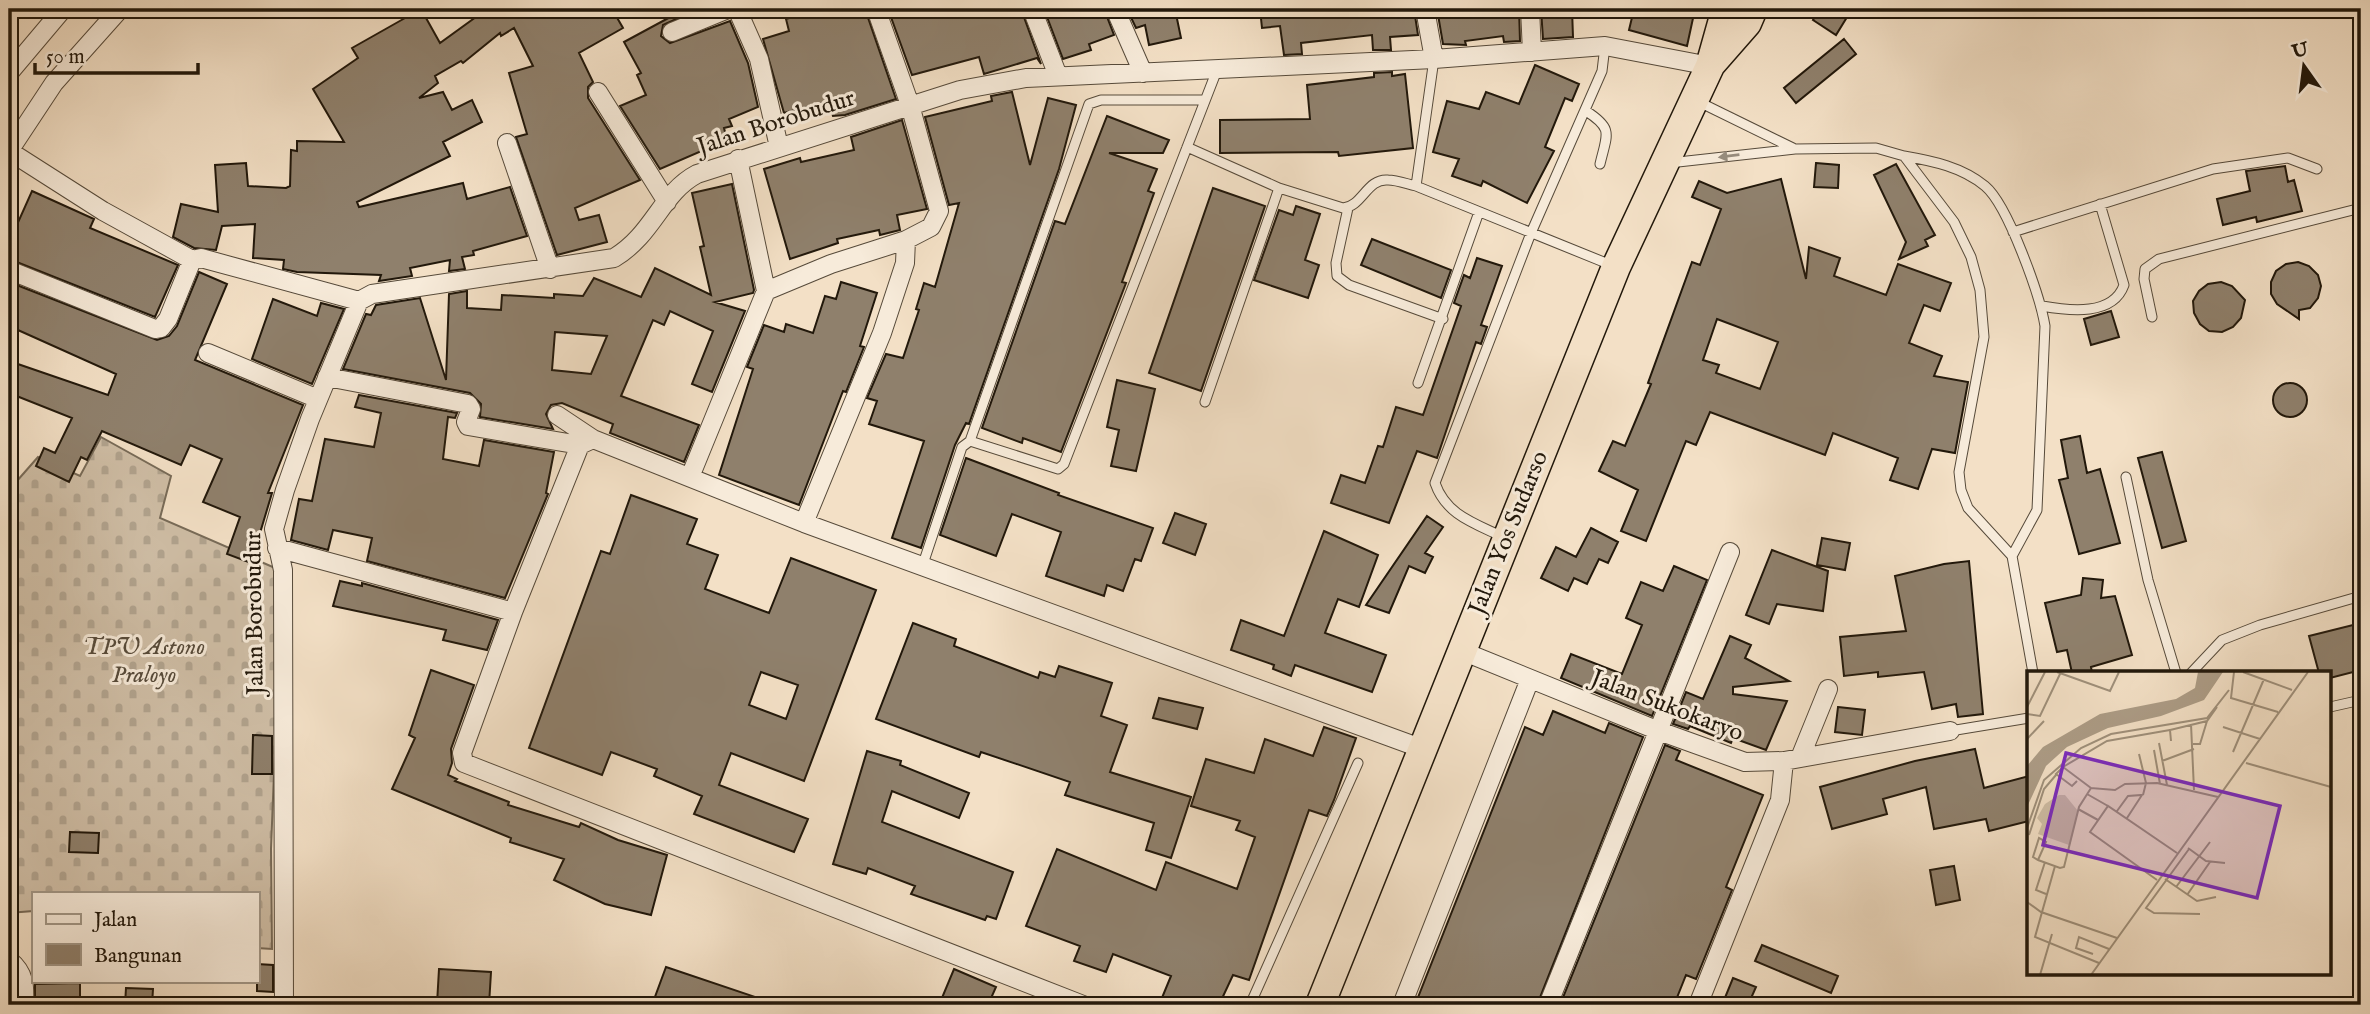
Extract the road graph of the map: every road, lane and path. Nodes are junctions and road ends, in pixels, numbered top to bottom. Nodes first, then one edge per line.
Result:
1 (63, 9) edge
2 (120, 9) edge
3 (728, 9) edge
4 (737, 9) edge
5 (876, 9) edge
6 (1032, 9) edge
7 (1115, 9) edge
8 (1425, 9) edge
9 (1530, 9) edge
10 (1726, 9) edge
11 (1753, 9) edge
12 (672, 32) dead end
13 (1605, 46) junction
14 (1532, 52) junction
15 (1434, 59) junction
16 (1710, 66) junction
17 (1217, 70) junction
18 (9, 73) edge
19 (1143, 73) junction
20 (1058, 76) junction
21 (598, 92) dead end
22 (1205, 100) junction
23 (1694, 100) junction
24 (910, 105) junction
25 (1586, 111) junction
26 (507, 143) dead end
27 (779, 146) junction
28 (1187, 147) junction
29 (1795, 149) junction
30 (9, 151) edge
31 (1905, 156) junction
32 (738, 159) junction
33 (1600, 164) dead end
34 (1662, 164) junction
35 (2317, 169) dead end
36 (1416, 186) junction
37 (1279, 188) junction
38 (667, 202) junction
39 (2101, 204) junction
40 (1348, 208) junction
41 (2361, 208) edge
42 (1479, 212) junction
43 (2013, 232) junction
44 (1531, 233) junction
45 (906, 240) junction
46 (192, 260) junction
47 (1616, 267) junction
48 (550, 269) junction
49 (9, 270) edge
50 (766, 291) junction
51 (359, 301) junction
52 (2042, 306) junction
53 (2152, 317) dead end
54 (1443, 319) junction
55 (208, 352) dead end
56 (327, 377) junction
57 (1418, 383) dead end
58 (318, 399) junction
59 (1205, 402) dead end
60 (557, 415) dead end
61 (970, 441) junction
62 (587, 442) junction
63 (690, 477) junction
64 (2126, 477) dead end
65 (804, 523) junction
66 (1508, 539) junction
67 (277, 548) junction
68 (1730, 552) dead end
69 (2012, 556) junction
70 (923, 564) junction
71 (2361, 596) edge
72 (513, 612) junction
73 (1462, 651) junction
74 (2033, 671) edge
75 (2175, 671) edge
76 (2193, 671) edge
77 (1530, 679) junction
78 (1828, 689) dead end
79 (2361, 700) edge
80 (2332, 707) edge
81 (2027, 718) edge
82 (1950, 731) joint
83 (1659, 732) junction
84 (1423, 749) junction
85 (1792, 759) junction
86 (1358, 763) dead end
87 (9, 960) edge
88 (24, 1005) edge
89 (284, 1005) edge
90 (1083, 1005) edge
91 (1250, 1005) edge
92 (1320, 1005) edge
93 (1402, 1005) edge
94 (1548, 1005) edge
95 (1698, 1005) edge

1 - 18 street
2 - 30 street
3 - 12 street
4 - 27 street
5 - 24 street
6 - 20 street
7 - 19 street
8 - 15 street
9 - 14 street
10 - 16 highway, Jalan Yos Sudarso
11 - 16 highway, Jalan Yos Sudarso
13 - 14 street, Jalan Borobudur
13 - 16 street, Jalan Borobudur
13 - 25 lane
14 - 15 street, Jalan Borobudur
15 - 17 street, Jalan Borobudur
15 - 36 lane
16 - 23 highway, Jalan Yos Sudarso
17 - 19 street, Jalan Borobudur
17 - 22 lane
19 - 20 street, Jalan Borobudur
20 - 24 street, Jalan Borobudur
21 - 38 street
22 - 28 lane
22 - 61 lane
23 - 29 lane
23 - 34 highway, Jalan Yos Sudarso
24 - 27 street, Jalan Borobudur
24 - 45 street
25 - 33 lane
25 - 44 lane
26 - 48 street
27 - 32 street, Jalan Borobudur
28 - 37 lane
28 - 61 lane
29 - 31 lane
29 -> 34 lane
30 - 46 street
31 - 43 lane
31 - 69 lane
32 - 38 street, Jalan Borobudur
32 - 50 street
34 - 47 highway, Jalan Yos Sudarso
35 - 39 lane
36 - 40 lane
36 - 42 lane
37 - 40 lane
37 - 59 lane
38 - 48 street, Jalan Borobudur
39 - 43 lane
39 - 52 lane
40 - 54 lane
41 - 53 lane
42 - 44 lane
42 - 54 lane
43 - 52 lane
44 - 47 lane
44 - 66 lane
45 - 50 street
45 - 65 street
46 - 49 street
46 - 51 street
47 - 66 highway, Jalan Yos Sudarso
48 - 51 street, Jalan Borobudur
50 - 63 street
51 - 56 street, Jalan Borobudur
52 - 69 lane
54 - 57 lane
55 - 58 street
56 - 58 street, Jalan Borobudur
56 - 62 street
58 - 67 street, Jalan Borobudur
60 - 62 street
61 - 70 lane
62 - 63 street
62 - 72 street
63 - 65 street
64 - 75 lane
65 - 70 street
66 - 73 highway, Jalan Yos Sudarso
67 - 72 street
67 - 89 street, Jalan Borobudur
68 - 83 street
69 - 74 lane
70 - 84 street
71 - 76 lane
72 - 90 street
73 - 77 street, Jalan Sukokaryo
73 - 84 highway, Jalan Yos Sudarso
77 - 83 street, Jalan Sukokaryo
77 - 93 street
78 - 85 street
79 - 80 lane
81 - 82 lane, Jalan Sukokaryo
82 - 85 street, Jalan Sukokaryo
83 - 85 street, Jalan Sukokaryo
83 - 94 street
84 - 92 highway, Jalan Yos Sudarso
85 - 95 street
86 - 91 lane
87 - 88 street

